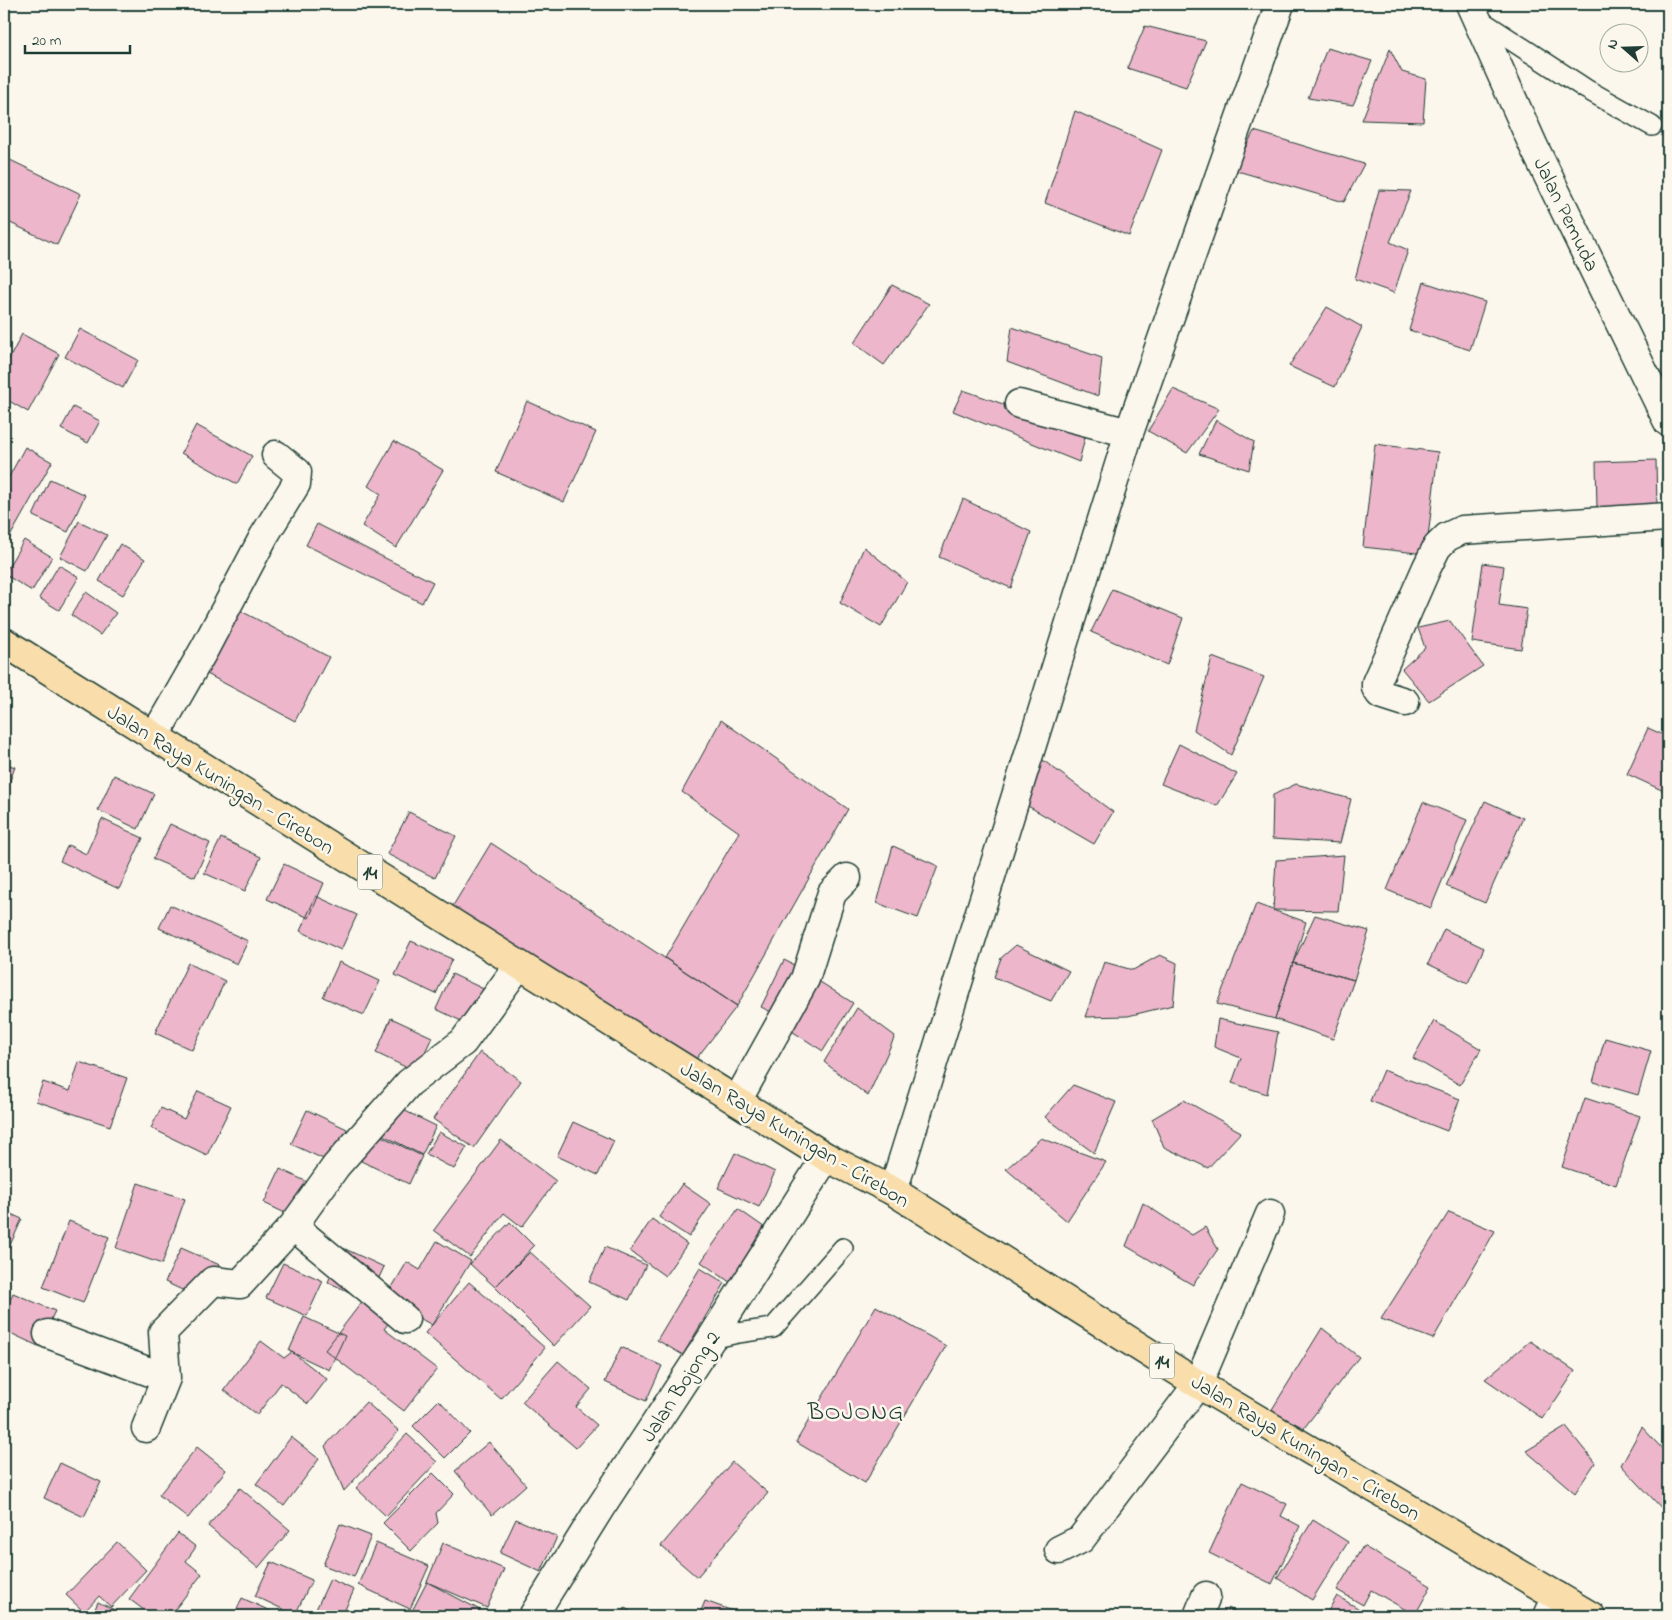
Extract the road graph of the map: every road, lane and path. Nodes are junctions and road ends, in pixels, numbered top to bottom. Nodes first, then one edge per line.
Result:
1 (1280, 4) edge
2 (1474, 11) edge
3 (1652, 126) dead end
4 (1019, 404) dead end
5 (1668, 422) edge
6 (1129, 433) junction
7 (276, 455) dead end
8 (1668, 517) edge
9 (4, 642) edge
10 (1405, 702) dead end
11 (154, 737) junction
12 (847, 878) dead end
13 (519, 965) junction
14 (736, 1100) junction
15 (826, 1156) junction
16 (893, 1191) junction
17 (1270, 1214) dead end
18 (293, 1226) junction
19 (843, 1248) dead end
20 (405, 1319) dead end
21 (48, 1334) dead end
22 (711, 1339) junction
23 (166, 1378) junction
24 (1198, 1384) junction
25 (146, 1428) dead end
26 (1059, 1550) dead end
27 (1552, 1606) edge
28 (533, 1616) edge
29 (1591, 1616) edge

1 - 6 street
2 - 3 lane
2 - 5 street, Jalan Pemuda
4 - 6 street
6 - 16 street
7 - 11 street
8 - 10 street
9 - 11 highway, Jalan Raya Kuningan - Cirebon / 14
11 - 13 highway, Jalan Raya Kuningan - Cirebon / 14
12 - 14 street
13 - 14 highway, Jalan Raya Kuningan - Cirebon / 14
13 - 18 street
14 - 15 highway, Jalan Raya Kuningan - Cirebon / 14
15 - 16 highway, Jalan Raya Kuningan - Cirebon / 14
15 - 22 street, Jalan Bojong 2
16 - 24 highway, Jalan Raya Kuningan - Cirebon / 14
17 - 24 street
18 - 20 street
18 - 23 street
19 - 22 lane
21 - 23 street
22 - 28 street, Jalan Bojong 2
23 - 25 street
24 - 26 street
24 - 27 highway, Jalan Raya Kuningan - Cirebon / 14
27 - 29 highway, Jalan Raya Kuningan - Cirebon / 14

